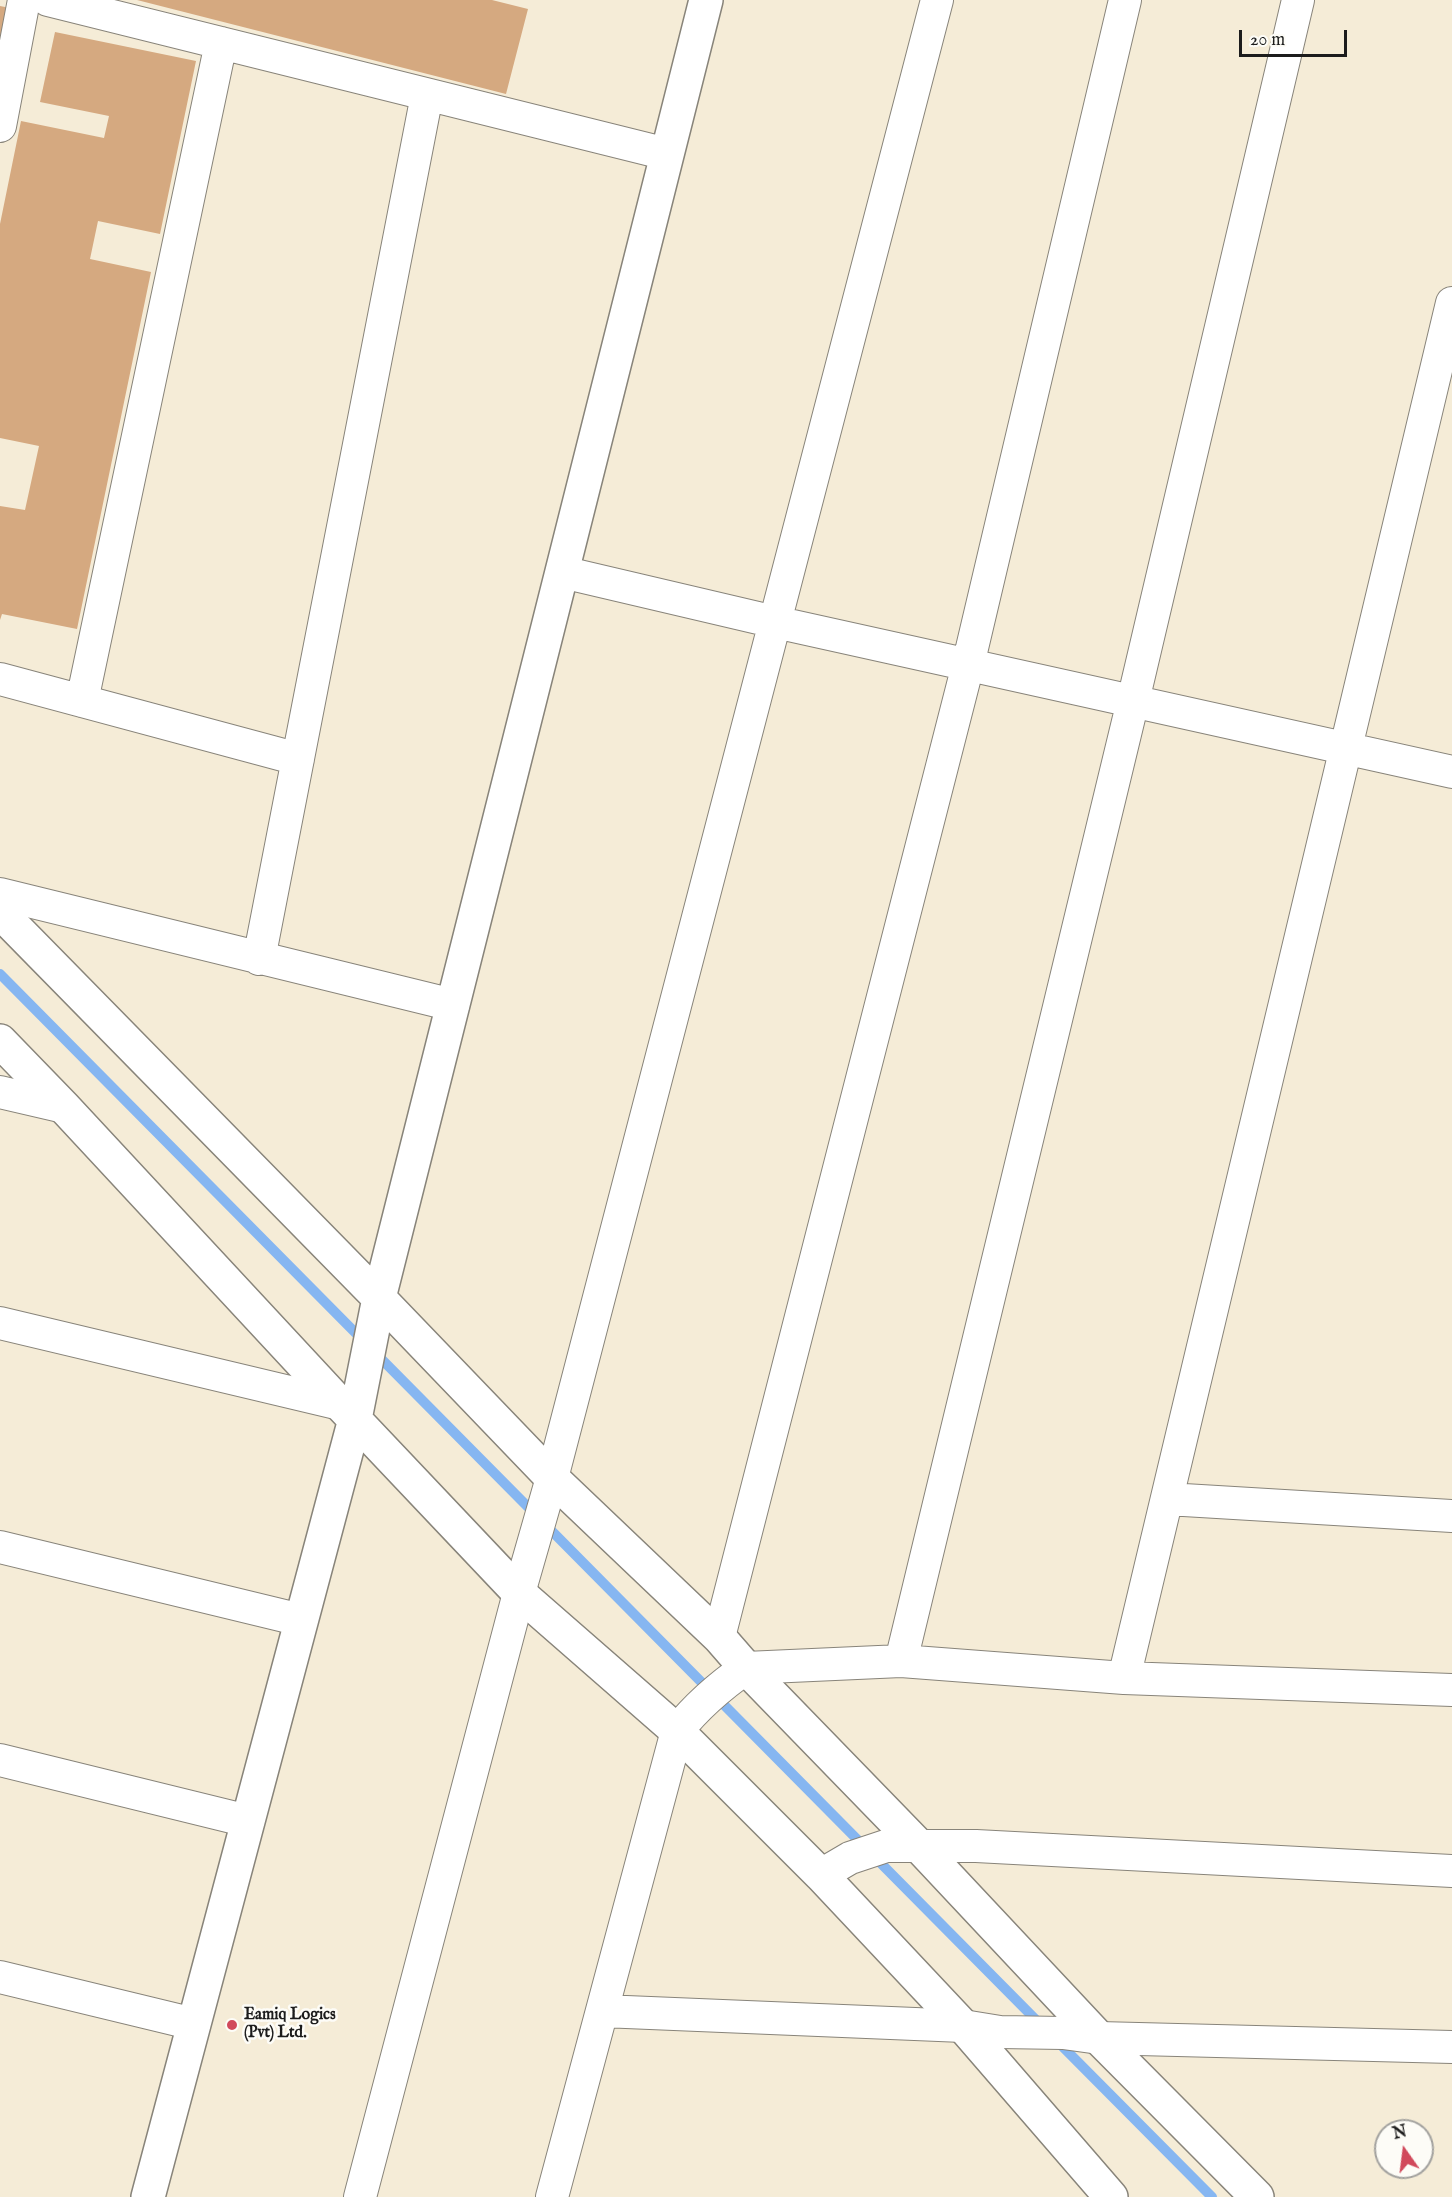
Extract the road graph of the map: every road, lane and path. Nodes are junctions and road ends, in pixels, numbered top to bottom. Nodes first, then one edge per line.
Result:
1 (24, 0) edge
2 (48, 0) edge
3 (706, 0) edge
4 (937, 0) edge
5 (1125, 0) edge
6 (1298, 0) edge
7 (221, 43) junction
8 (427, 95) junction
9 (0, 126) edge
10 (667, 154) junction
11 (1452, 303) edge
12 (562, 572) junction
13 (775, 622) junction
14 (968, 665) junction
15 (0, 679) edge
16 (82, 701) junction
17 (1133, 701) junction
18 (1346, 748) junction
19 (298, 759) junction
20 (1452, 772) edge
21 (0, 894) edge
22 (0, 912) edge
23 (259, 959) junction
24 (453, 1005) junction
25 (0, 1041) edge
26 (0, 1092) edge
27 (64, 1107) junction
28 (379, 1298) junction
29 (0, 1323) edge
30 (347, 1412) junction
31 (552, 1478) junction
32 (1167, 1499) junction
33 (1452, 1516) edge
34 (0, 1547) edge
35 (519, 1593) junction
36 (301, 1620) junction
37 (719, 1637) junction
38 (901, 1661) junction
39 (736, 1674) junction
40 (1124, 1678) junction
41 (1452, 1690) edge
42 (686, 1720) junction
43 (0, 1760) edge
44 (248, 1821) junction
45 (918, 1845) junction
46 (1452, 1871) edge
47 (820, 1875) junction
48 (0, 1977) edge
49 (602, 2011) junction
50 (194, 2024) junction
51 (963, 2026) junction
52 (1099, 2038) junction
53 (1452, 2047) edge
54 (148, 2197) edge
55 (360, 2197) edge
56 (552, 2197) edge
57 (1111, 2197) edge
58 (1257, 2197) edge

1 - 9 street
2 - 7 street
3 - 10 street
4 - 13 street
5 - 14 street
6 - 17 street
7 - 8 street
7 - 16 street
8 - 10 street
8 - 19 street
10 - 12 street
11 - 18 street
12 - 13 street
12 - 24 street
13 - 14 street
13 - 31 street
14 - 17 street
14 - 37 street
15 - 16 street
16 - 19 street
17 - 18 street
17 - 38 street
18 - 20 street
18 - 32 street
19 - 23 street
21 - 23 street
22 - 28 street
23 - 24 street
24 - 28 street
25 - 27 street
26 - 27 street
27 - 30 street
28 - 30 street
28 - 31 street
29 - 30 street
30 - 35 street
30 - 36 street
31 - 35 street
31 - 37 street
32 - 33 street
32 - 40 street
34 - 36 street
35 - 42 street
35 - 55 street
36 - 44 street
37 - 39 street
38 - 39 street
38 - 40 street
39 - 42 street
39 - 45 street
40 - 41 street
42 - 47 street
42 - 49 street
43 - 44 street
44 - 50 street
45 - 46 street
45 - 47 street
45 - 52 street
47 - 51 street
48 - 50 street
49 - 51 street
49 - 56 street
50 - 54 street
51 - 52 street
51 - 57 street
52 - 53 street
52 - 58 street

